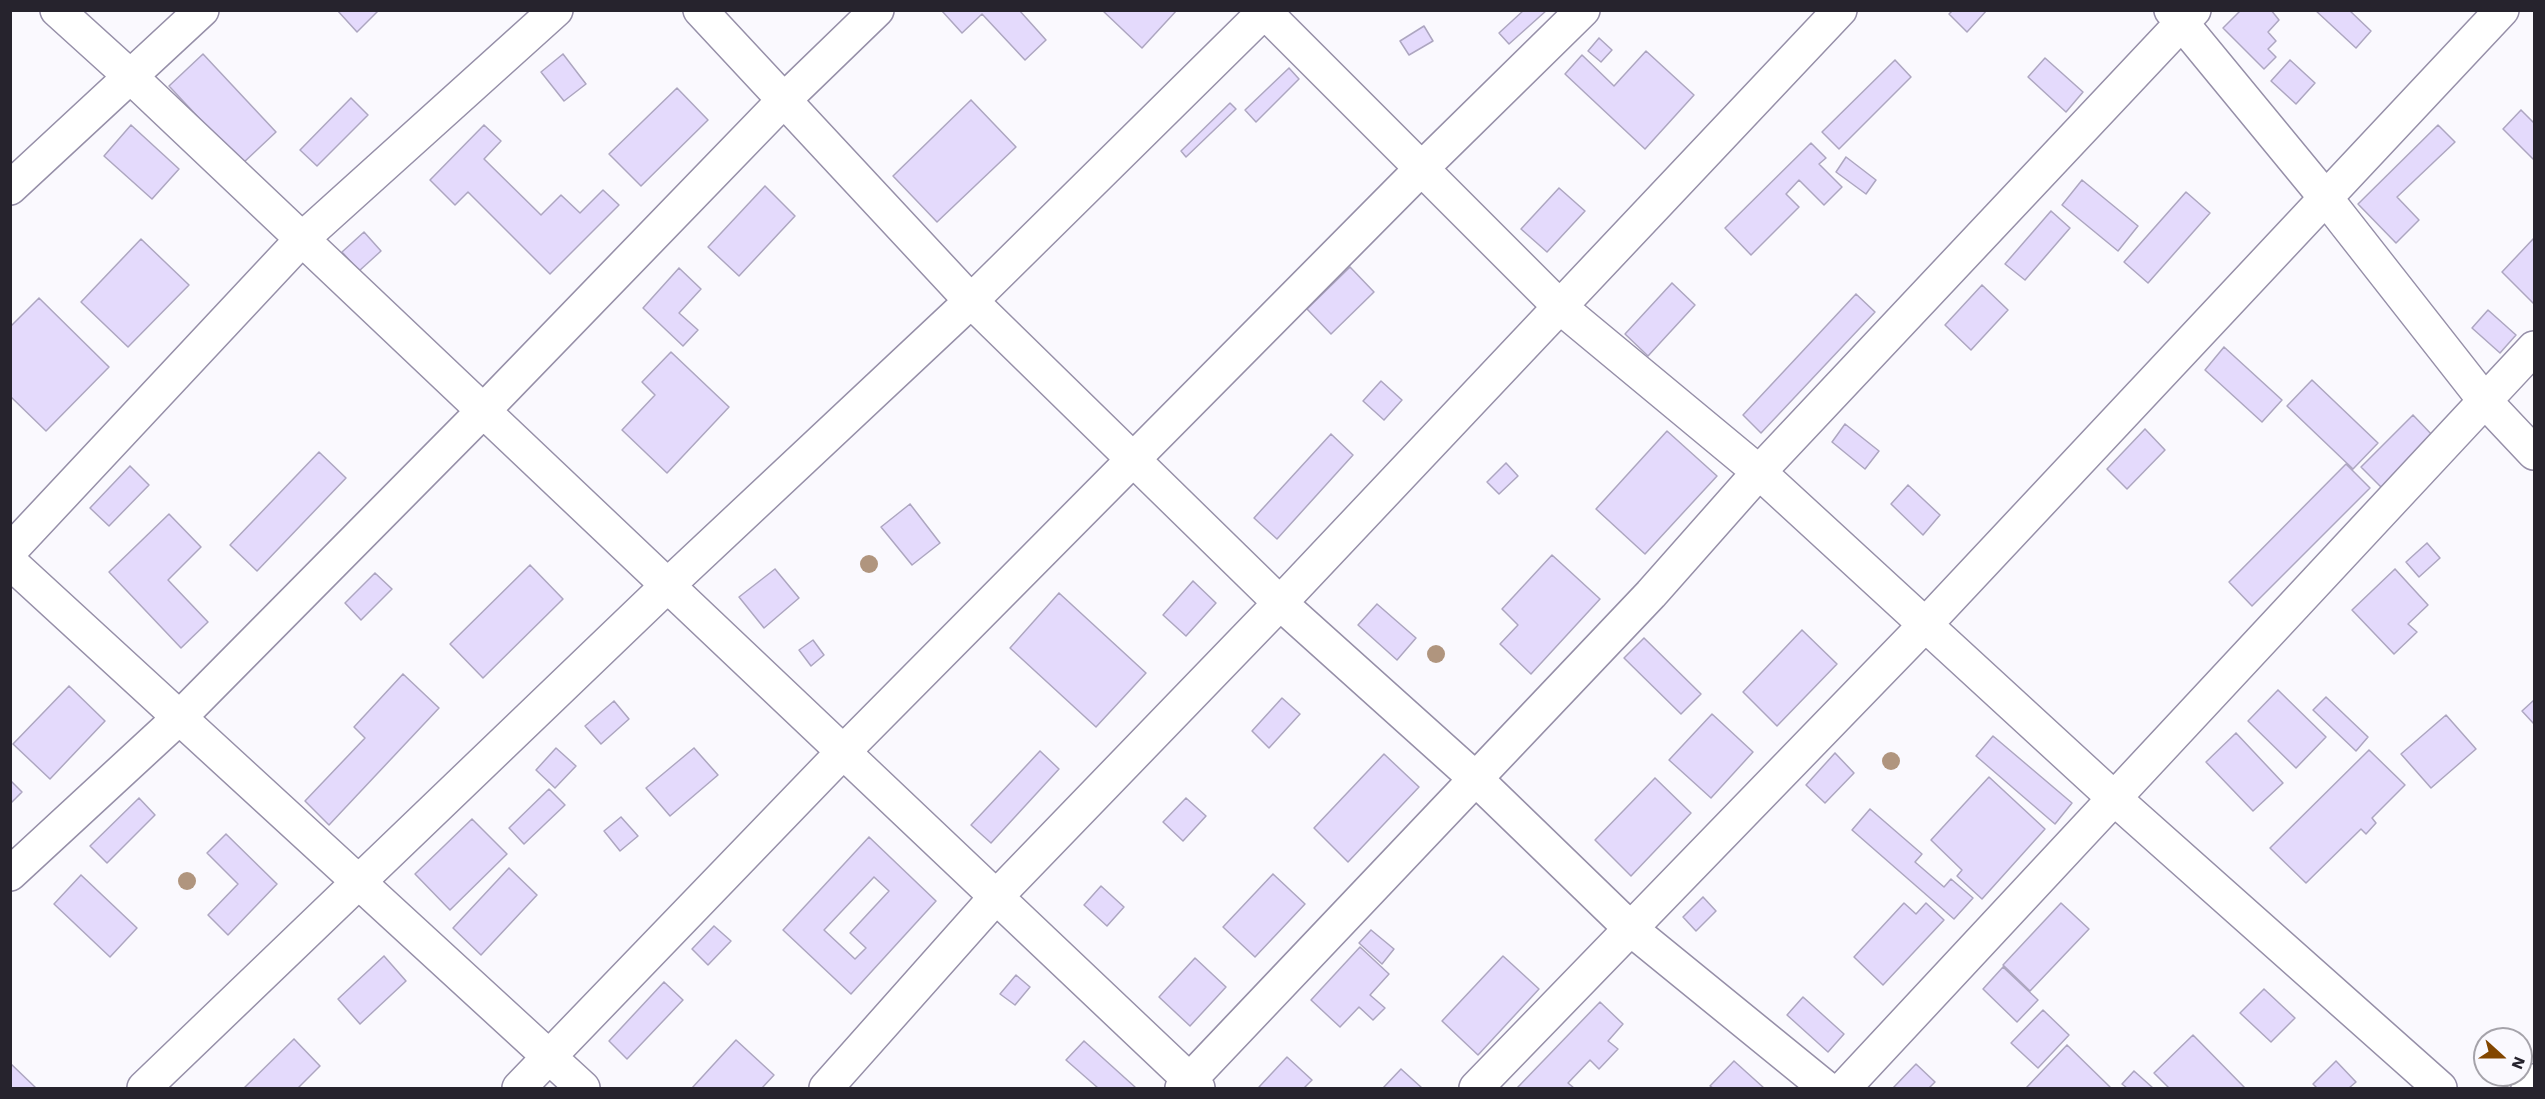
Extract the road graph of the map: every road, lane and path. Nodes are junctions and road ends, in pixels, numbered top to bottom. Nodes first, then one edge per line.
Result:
1 (57, 10) edge
2 (202, 10) edge
3 (556, 10) edge
4 (700, 10) edge
5 (877, 10) edge
6 (1583, 10) edge
7 (1840, 10) edge
8 (2502, 10) edge
9 (1265, 11) edge
10 (2182, 14) edge
11 (131, 77) junction
12 (784, 100) junction
13 (1421, 169) junction
14 (10, 188) edge
15 (2325, 197) junction
16 (302, 239) junction
17 (971, 301) junction
18 (1560, 307) junction
19 (2535, 348) edge
20 (2486, 401) junction
21 (483, 411) junction
22 (2535, 453) edge
23 (1132, 459) junction
24 (1759, 472) junction
25 (10, 551) edge
26 (10, 562) edge
27 (667, 586) junction
28 (1280, 603) junction
29 (1924, 626) junction
30 (180, 717) junction
31 (842, 753) junction
32 (1477, 780) junction
33 (2115, 799) junction
34 (10, 874) edge
35 (358, 882) junction
36 (995, 898) junction
37 (1632, 930) junction
38 (549, 1058) junction
39 (2535, 1081) edge
40 (1190, 1086) edge
41 (144, 1089) edge
42 (519, 1089) edge
43 (583, 1089) edge
44 (826, 1089) edge
45 (1476, 1089) edge
46 (1826, 1089) edge
47 (1844, 1089) edge
48 (2440, 1089) edge
49 (2528, 1089) edge

1 - 11 street
2 - 11 street
3 - 16 street
4 - 12 street
5 - 12 street
6 - 13 street
7 - 18 street
8 - 15 street
9 - 13 street
9 - 17 street
10 - 15 street
10 - 24 street
11 - 14 street
11 - 16 street
12 - 17 street
12 - 21 street
13 - 18 street
13 - 23 street
15 - 20 street
15 - 29 street
16 - 21 street
16 - 25 street
17 - 23 street
17 - 27 street
18 - 24 street
18 - 28 street
19 - 20 street
20 - 22 street
20 - 33 street
21 - 27 street
21 - 30 street
23 - 28 street
23 - 31 street
24 - 29 street
24 - 32 street
26 - 30 street
27 - 31 street
27 - 35 street
28 - 32 street
28 - 36 street
29 - 33 street
29 - 37 street
30 - 34 street
30 - 35 street
31 - 36 street
31 - 38 street
32 - 37 street
32 - 40 street
33 - 47 street
33 - 48 street
35 - 38 street
35 - 41 street
36 - 40 street
36 - 44 street
37 - 45 street
37 - 46 street
38 - 42 street
38 - 43 street
39 - 49 street

